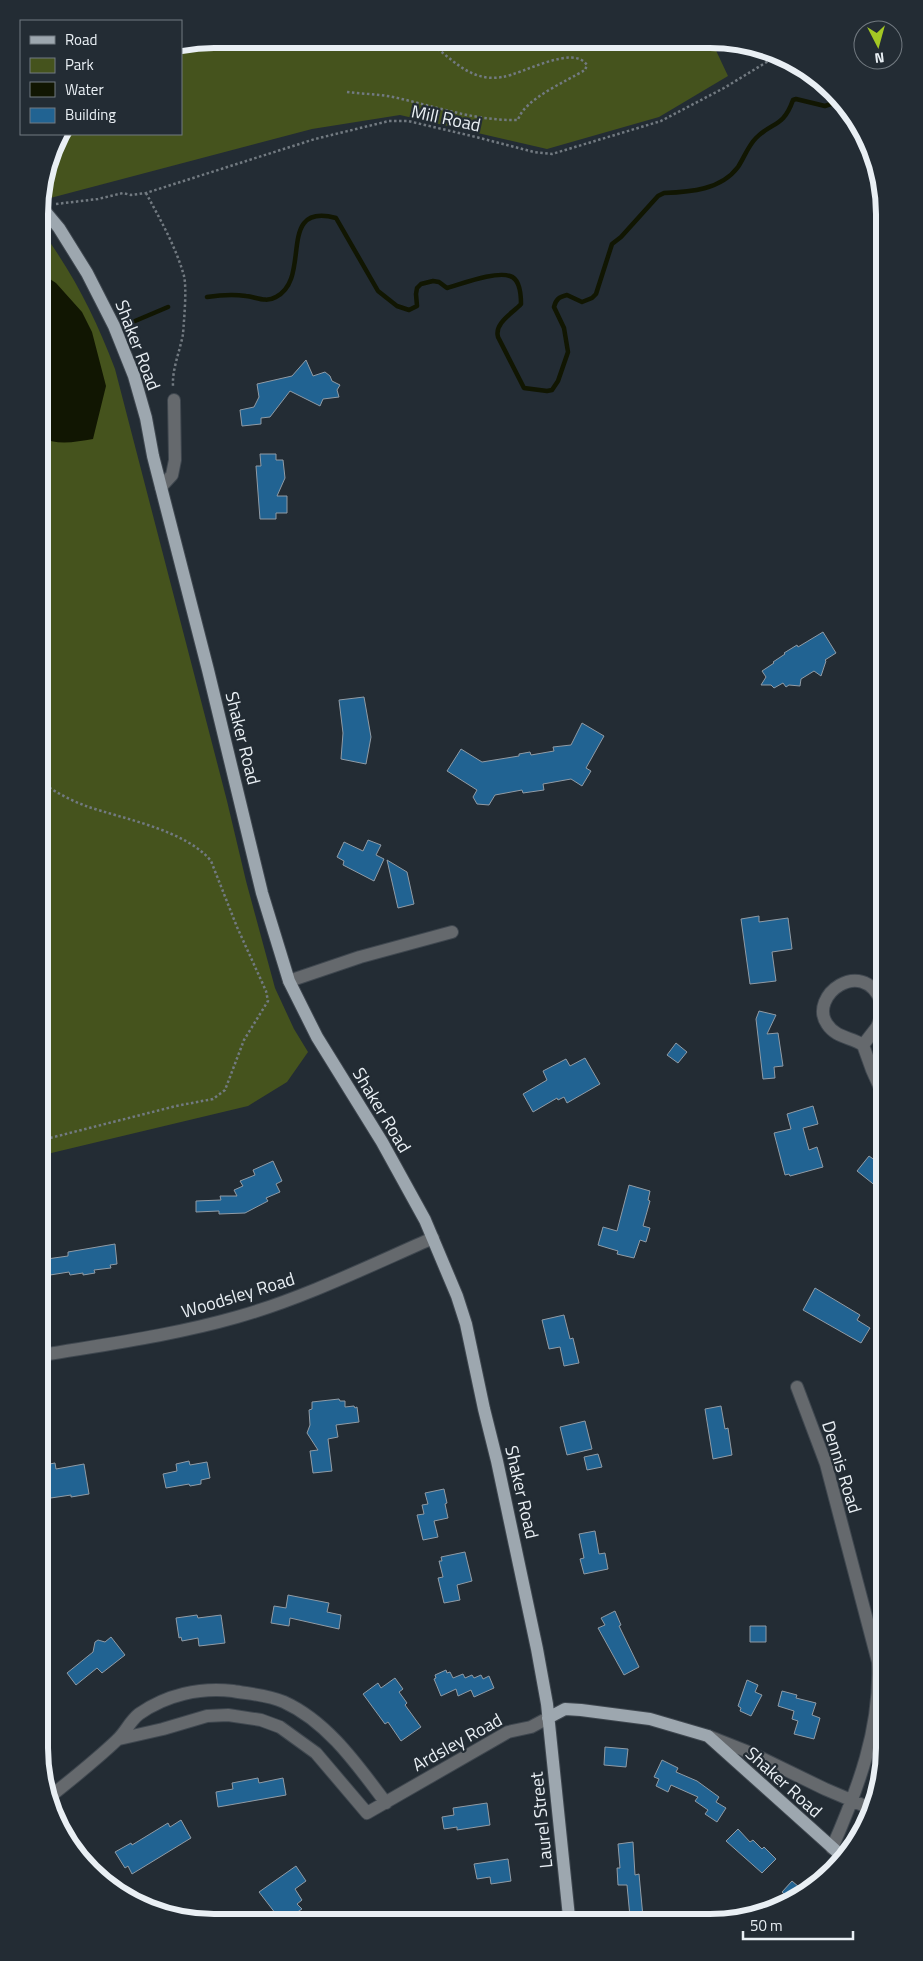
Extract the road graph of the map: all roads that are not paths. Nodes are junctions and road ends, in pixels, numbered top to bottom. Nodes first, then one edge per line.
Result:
1 (48, 215) edge
2 (174, 400) road end
3 (161, 486) junction
4 (452, 932) dead end
5 (289, 981) junction
6 (875, 992) edge
7 (875, 1029) edge
8 (863, 1045) junction
9 (875, 1077) edge
10 (433, 1238) junction
11 (48, 1354) edge
12 (796, 1386) dead end
13 (875, 1651) edge
14 (548, 1718) junction
15 (875, 1718) edge
16 (708, 1736) junction
17 (119, 1739) junction
18 (54, 1793) edge
19 (852, 1801) junction
20 (386, 1803) junction
21 (865, 1806) edge
22 (832, 1848) junction
23 (838, 1853) edge
24 (569, 1914) edge

1 - 3 main road, Shaker Road
2 - 3 street
3 - 5 main road, Shaker Road
4 - 5 street
5 - 10 main road, Shaker Road
6 - 8 street
7 - 8 street
8 - 9 street
10 - 11 street, Woodsley Road
10 - 14 main road, Shaker Road
12 - 13 street, Dennis Road
14 - 16 main road, Shaker Road
14 - 20 street, Ardsley Road
14 - 24 main road, Laurel Street
15 - 19 street, Dennis Road
16 - 19 street
16 - 22 main road, Shaker Road
17 - 18 street, Ardsley Road
17 - 20 street, Ardsley Road
17 - 20 street, Ardsley Road
19 - 21 street
19 - 22 street, Dennis Road
22 - 23 main road, Shaker Road

